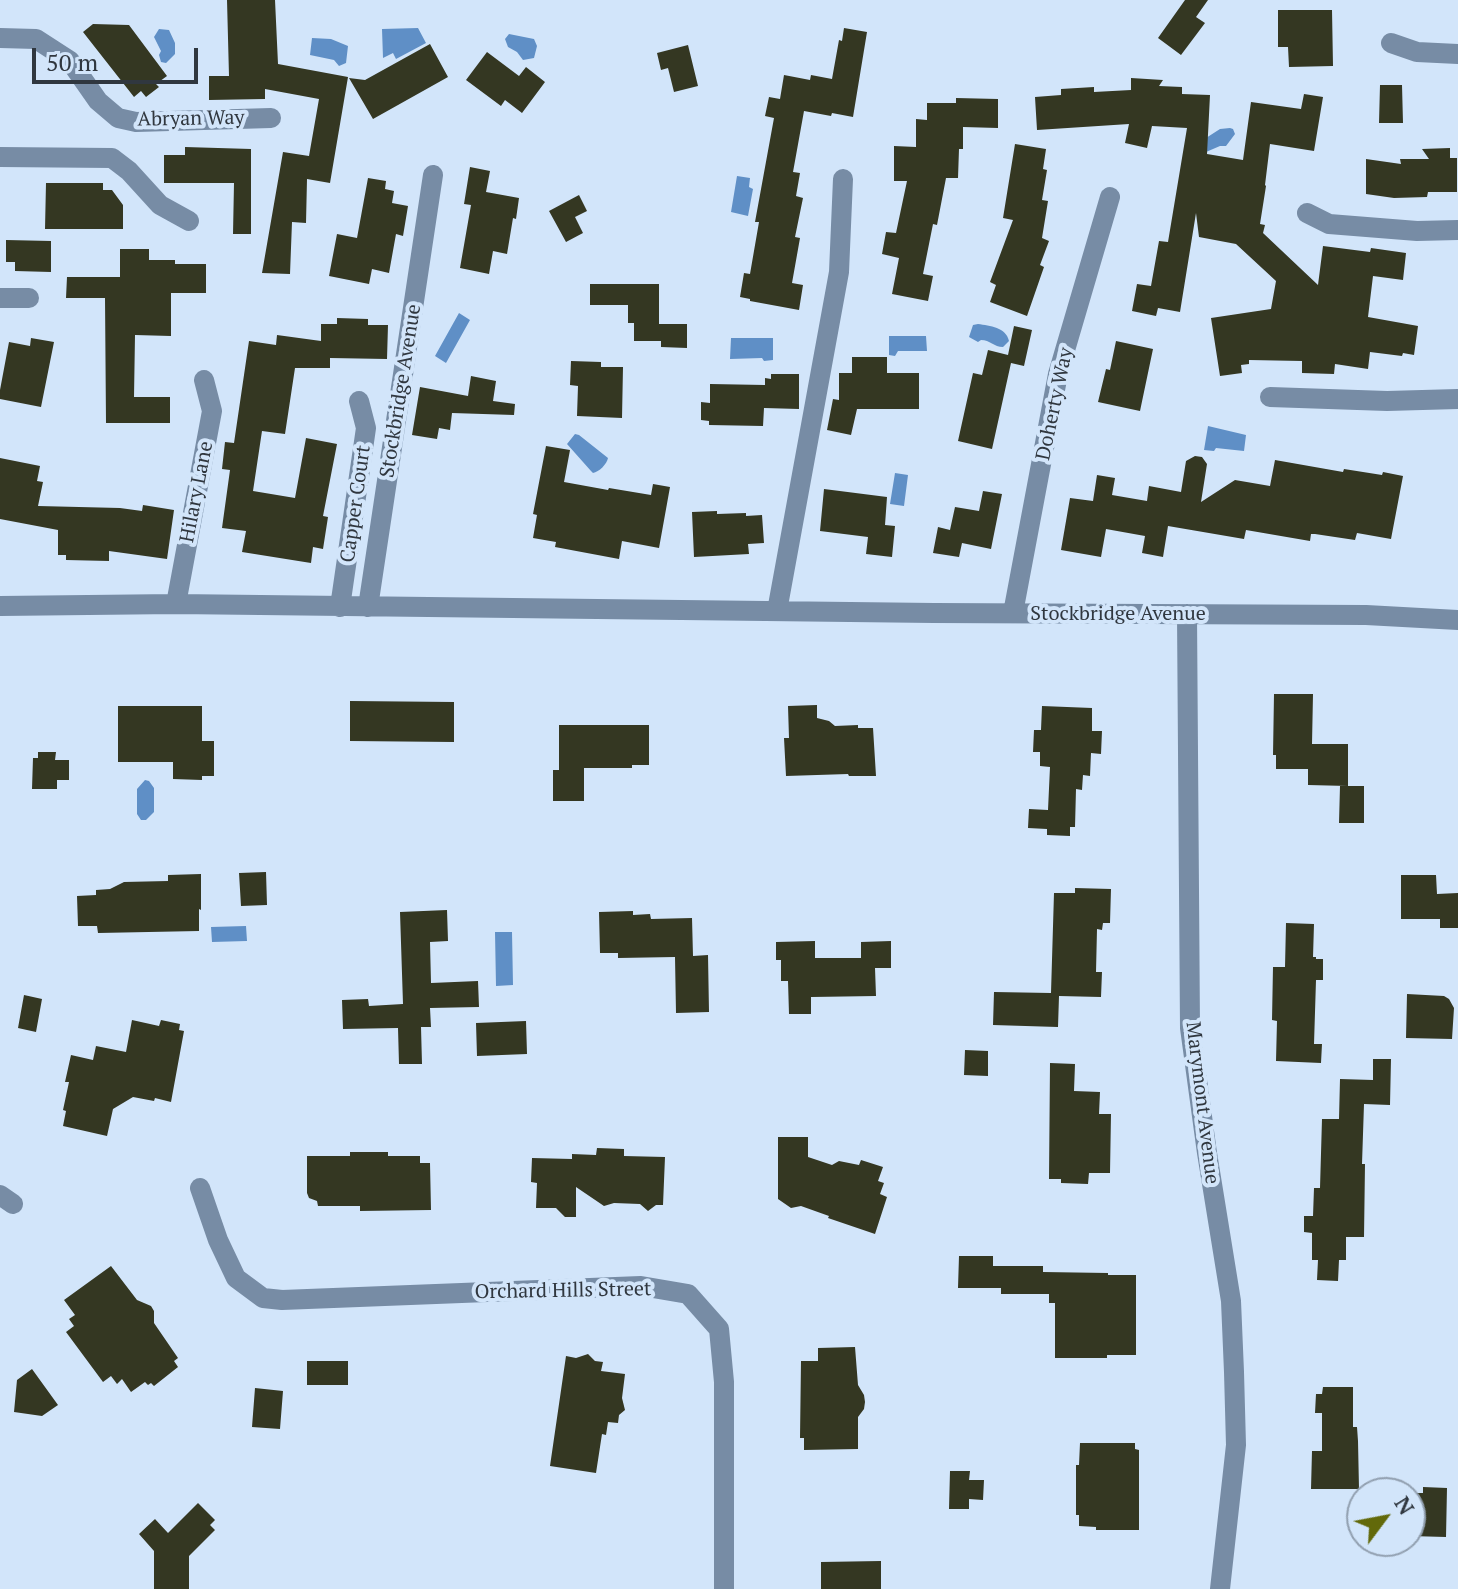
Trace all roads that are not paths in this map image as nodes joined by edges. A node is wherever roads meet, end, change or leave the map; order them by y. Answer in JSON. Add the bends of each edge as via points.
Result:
{"nodes":[{"id":1,"x":0,"y":38,"type":"edge"},
{"id":2,"x":1391,"y":43,"type":"dead end"},
{"id":3,"x":1458,"y":54,"type":"edge"},
{"id":4,"x":271,"y":118,"type":"dead end"},
{"id":5,"x":0,"y":157,"type":"edge"},
{"id":6,"x":433,"y":175,"type":"dead end"},
{"id":7,"x":843,"y":179,"type":"dead end"},
{"id":8,"x":1110,"y":197,"type":"dead end"},
{"id":9,"x":1307,"y":213,"type":"dead end"},
{"id":10,"x":189,"y":221,"type":"dead end"},
{"id":11,"x":1458,"y":230,"type":"edge"},
{"id":12,"x":0,"y":298,"type":"edge"},
{"id":13,"x":29,"y":298,"type":"dead end"},
{"id":14,"x":204,"y":380,"type":"dead end"},
{"id":15,"x":1270,"y":397,"type":"dead end"},
{"id":16,"x":1458,"y":399,"type":"edge"},
{"id":17,"x":359,"y":401,"type":"dead end"},
{"id":18,"x":176,"y":604,"type":"junction"},
{"id":19,"x":0,"y":606,"type":"edge"},
{"id":20,"x":340,"y":607,"type":"junction"},
{"id":21,"x":368,"y":607,"type":"junction"},
{"id":22,"x":777,"y":611,"type":"junction"},
{"id":23,"x":1013,"y":613,"type":"junction"},
{"id":24,"x":1187,"y":614,"type":"junction"},
{"id":25,"x":1458,"y":620,"type":"edge"},
{"id":26,"x":200,"y":1188,"type":"dead end"},
{"id":27,"x":724,"y":1589,"type":"edge"},
{"id":28,"x":1220,"y":1589,"type":"edge"}],
"edges":[{"from":1,"to":4,"type":"street","name":"Abryan Way","via":[[36,39],[70,61],[98,101],[118,118]]},
{"from":2,"to":3,"type":"street","via":[[1417,52]]},
{"from":5,"to":10,"type":"street","via":[[112,158],[160,205]]},
{"from":6,"to":21,"type":"street","name":"Stockbridge Avenue"},
{"from":7,"to":22,"type":"street","via":[[839,272]]},
{"from":8,"to":23,"type":"street","name":"Doherty Way","via":[[1058,374]]},
{"from":9,"to":11,"type":"street","via":[[1329,224]]},
{"from":12,"to":13,"type":"street"},
{"from":14,"to":18,"type":"street","name":"Hilary Lane","via":[[212,411]]},
{"from":15,"to":16,"type":"street"},
{"from":17,"to":20,"type":"street","name":"Capper Court","via":[[366,428]]},
{"from":18,"to":19,"type":"street","name":"Stockbridge Avenue"},
{"from":18,"to":20,"type":"street","name":"Stockbridge Avenue"},
{"from":20,"to":21,"type":"street","name":"Stockbridge Avenue"},
{"from":21,"to":22,"type":"street","name":"Stockbridge Avenue"},
{"from":22,"to":23,"type":"street","name":"Stockbridge Avenue"},
{"from":23,"to":24,"type":"street","name":"Stockbridge Avenue"},
{"from":24,"to":25,"type":"street","name":"Stockbridge Avenue"},
{"from":24,"to":28,"type":"street","name":"Marymont Avenue","via":[[1190,1028],[1231,1301],[1235,1387],[1236,1445]]},
{"from":26,"to":27,"type":"street","name":"Orchard Hills Street","via":[[236,1278],[263,1298],[641,1286],[688,1294],[719,1329]]}]}
